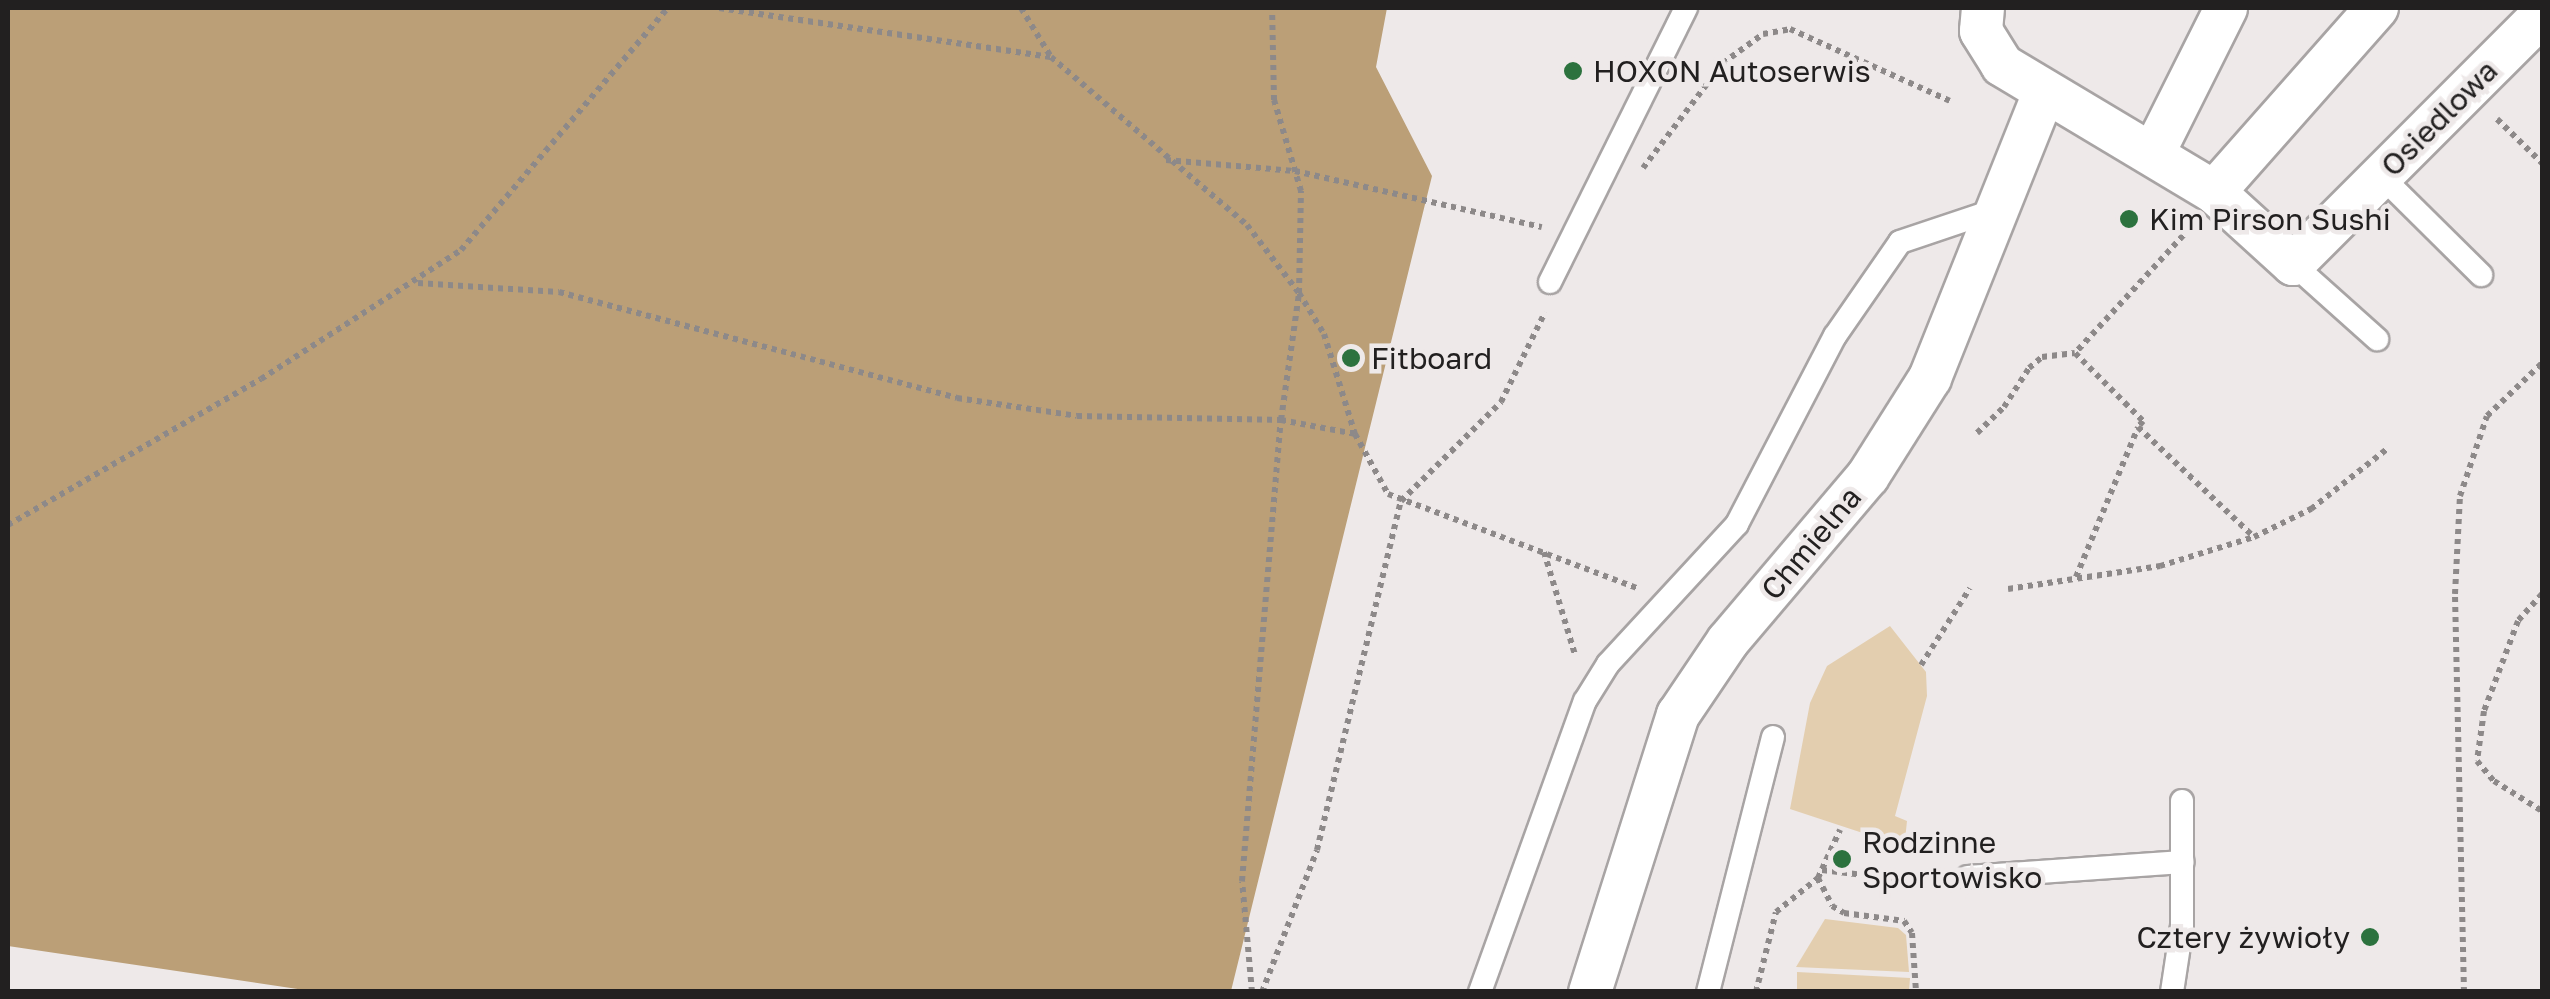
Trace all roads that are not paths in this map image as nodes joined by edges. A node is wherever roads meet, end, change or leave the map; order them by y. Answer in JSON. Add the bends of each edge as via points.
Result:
{"nodes":[{"id":1,"x":1686,"y":8,"type":"edge"},
{"id":2,"x":1983,"y":8,"type":"edge"},
{"id":3,"x":2226,"y":8,"type":"edge"},
{"id":4,"x":2377,"y":8,"type":"edge"},
{"id":5,"x":2542,"y":15,"type":"edge"},
{"id":6,"x":2042,"y":95,"type":"junction"},
{"id":7,"x":2154,"y":152,"type":"junction"},
{"id":8,"x":2382,"y":176,"type":"junction"},
{"id":9,"x":2206,"y":206,"type":"junction"},
{"id":10,"x":1992,"y":210,"type":"junction"},
{"id":11,"x":2293,"y":264,"type":"junction"},
{"id":12,"x":2481,"y":275,"type":"dead end"},
{"id":13,"x":1550,"y":282,"type":"road end"},
{"id":14,"x":2377,"y":339,"type":"dead end"},
{"id":15,"x":1773,"y":737,"type":"dead end"},
{"id":16,"x":2182,"y":801,"type":"dead end"},
{"id":17,"x":2182,"y":862,"type":"junction"},
{"id":18,"x":1968,"y":877,"type":"dead end"},
{"id":19,"x":1480,"y":992,"type":"edge"},
{"id":20,"x":1590,"y":992,"type":"edge"},
{"id":21,"x":1708,"y":992,"type":"edge"},
{"id":22,"x":2172,"y":992,"type":"edge"}],
"edges":[{"from":1,"to":13,"type":"lane"},
{"from":2,"to":6,"type":"street","via":[[1982,31],[2002,66]]},
{"from":3,"to":7,"type":"street"},
{"from":4,"to":9,"type":"street"},
{"from":5,"to":8,"type":"street","name":"Osiedlowa"},
{"from":6,"to":7,"type":"street"},
{"from":6,"to":10,"type":"street","name":"Chmielna"},
{"from":7,"to":9,"type":"street"},
{"from":8,"to":11,"type":"street","name":"Osiedlowa"},
{"from":8,"to":12,"type":"lane"},
{"from":9,"to":11,"type":"street"},
{"from":10,"to":19,"type":"lane","via":[[1900,242],[1835,336],[1737,524],[1608,664],[1585,701]]},
{"from":10,"to":20,"type":"street","name":"Chmielna","via":[[1930,378],[1868,476],[1728,640],[1678,714]]},
{"from":11,"to":14,"type":"lane"},
{"from":15,"to":21,"type":"lane"},
{"from":16,"to":17,"type":"lane"},
{"from":17,"to":18,"type":"lane"},
{"from":17,"to":22,"type":"lane"}]}
